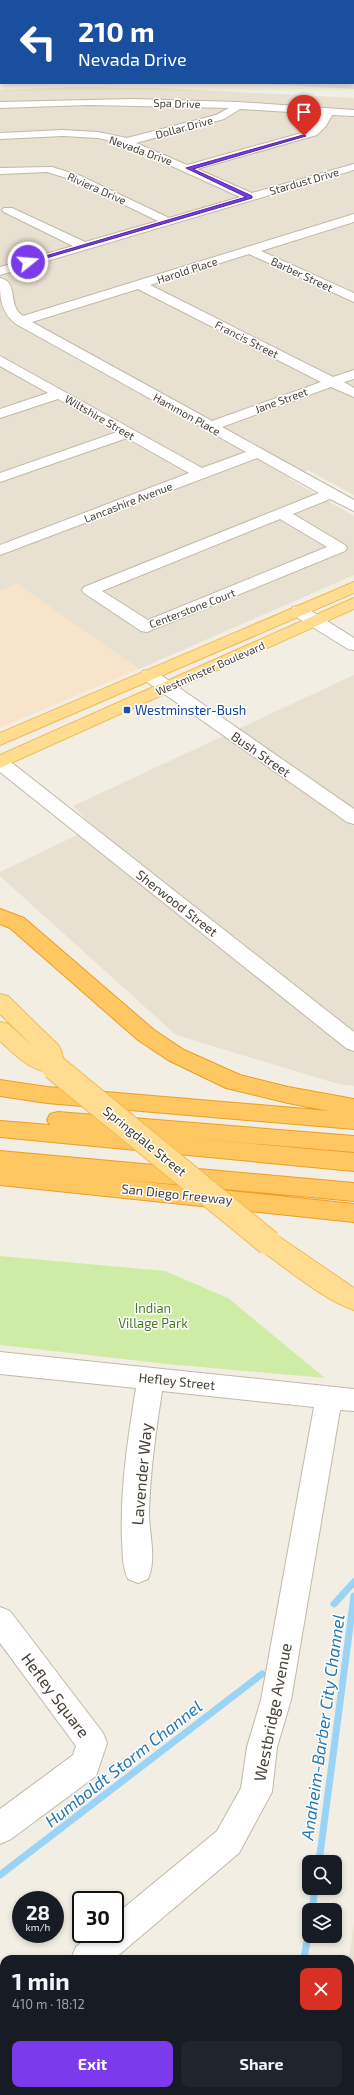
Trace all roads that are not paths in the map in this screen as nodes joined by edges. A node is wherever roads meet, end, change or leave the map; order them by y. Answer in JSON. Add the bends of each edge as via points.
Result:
{"nodes":[{"id":1,"x":0,"y":105,"type":"edge"},
{"id":2,"x":238,"y":105,"type":"junction"},
{"id":3,"x":328,"y":111,"type":"junction"},
{"id":4,"x":354,"y":113,"type":"edge"},
{"id":5,"x":0,"y":136,"type":"edge"},
{"id":6,"x":126,"y":142,"type":"junction"},
{"id":7,"x":354,"y":167,"type":"edge"},
{"id":8,"x":189,"y":168,"type":"junction"},
{"id":9,"x":0,"y":171,"type":"edge"},
{"id":10,"x":250,"y":197,"type":"junction"},
{"id":11,"x":8,"y":210,"type":"dead end"},
{"id":12,"x":354,"y":218,"type":"edge"},
{"id":13,"x":167,"y":221,"type":"junction"},
{"id":14,"x":83,"y":246,"type":"junction"},
{"id":15,"x":249,"y":250,"type":"junction"},
{"id":16,"x":0,"y":271,"type":"edge"},
{"id":17,"x":0,"y":282,"type":"edge"},
{"id":18,"x":140,"y":285,"type":"junction"},
{"id":19,"x":354,"y":298,"type":"edge"},
{"id":20,"x":21,"y":321,"type":"junction"},
{"id":21,"x":0,"y":360,"type":"edge"},
{"id":22,"x":354,"y":374,"type":"edge"},
{"id":23,"x":332,"y":382,"type":"junction"},
{"id":24,"x":354,"y":393,"type":"edge"},
{"id":25,"x":59,"y":394,"type":"junction"},
{"id":26,"x":0,"y":414,"type":"edge"},
{"id":27,"x":209,"y":427,"type":"junction"},
{"id":28,"x":128,"y":433,"type":"junction"},
{"id":29,"x":256,"y":453,"type":"junction"},
{"id":30,"x":200,"y":474,"type":"junction"},
{"id":31,"x":0,"y":478,"type":"edge"},
{"id":32,"x":330,"y":494,"type":"junction"},
{"id":33,"x":354,"y":506,"type":"edge"},
{"id":34,"x":281,"y":513,"type":"junction"},
{"id":35,"x":0,"y":550,"type":"edge"},
{"id":36,"x":354,"y":587,"type":"edge"},
{"id":37,"x":354,"y":603,"type":"edge"},
{"id":38,"x":298,"y":611,"type":"junction"},
{"id":39,"x":314,"y":621,"type":"junction"},
{"id":40,"x":354,"y":644,"type":"edge"},
{"id":41,"x":149,"y":675,"type":"junction"},
{"id":42,"x":166,"y":688,"type":"junction"},
{"id":43,"x":0,"y":740,"type":"edge"},
{"id":44,"x":0,"y":762,"type":"edge"},
{"id":45,"x":354,"y":818,"type":"edge"},
{"id":46,"x":0,"y":916,"type":"edge"},
{"id":47,"x":0,"y":1001,"type":"edge"},
{"id":48,"x":0,"y":1029,"type":"edge"},
{"id":49,"x":354,"y":1043,"type":"edge"},
{"id":50,"x":52,"y":1065,"type":"junction"},
{"id":51,"x":0,"y":1088,"type":"edge"},
{"id":52,"x":354,"y":1107,"type":"edge"},
{"id":53,"x":0,"y":1114,"type":"edge"},
{"id":54,"x":354,"y":1122,"type":"edge"},
{"id":55,"x":0,"y":1129,"type":"edge"},
{"id":56,"x":354,"y":1144,"type":"edge"},
{"id":57,"x":354,"y":1162,"type":"edge"},
{"id":58,"x":3,"y":1173,"type":"edge"},
{"id":59,"x":354,"y":1192,"type":"edge"},
{"id":60,"x":354,"y":1213,"type":"edge"},
{"id":61,"x":354,"y":1300,"type":"edge"},
{"id":62,"x":0,"y":1363,"type":"edge"},
{"id":63,"x":151,"y":1378,"type":"junction"},
{"id":64,"x":341,"y":1398,"type":"edge"},
{"id":65,"x":138,"y":1570,"type":"dead end"},
{"id":66,"x":0,"y":1620,"type":"edge"},
{"id":67,"x":0,"y":1828,"type":"edge"},
{"id":68,"x":95,"y":1955,"type":"edge"}],
"edges":[{"from":1,"to":2,"type":"street","name":"Spa Drive","via":[[110,101]]},
{"from":2,"to":3,"type":"street","name":"Spa Drive"},
{"from":2,"to":6,"type":"street","name":"Dollar Drive","via":[[220,117]]},
{"from":3,"to":4,"type":"street","name":"Spa Drive"},
{"from":3,"to":8,"type":"street","via":[[322,124],[314,132]]},
{"from":5,"to":6,"type":"street","name":"Nevada Drive","via":[[63,133],[98,135]]},
{"from":6,"to":8,"type":"street","name":"Nevada Drive"},
{"from":7,"to":10,"type":"street","name":"Stardust Drive"},
{"from":8,"to":10,"type":"street","name":"Nevada Drive"},
{"from":9,"to":13,"type":"street","name":"Riviera Drive","via":[[48,169],[77,178]]},
{"from":10,"to":13,"type":"street","name":"Stardust Drive"},
{"from":11,"to":14,"type":"street"},
{"from":12,"to":15,"type":"street","name":"Harold Place"},
{"from":13,"to":14,"type":"street","name":"Stardust Drive"},
{"from":14,"to":16,"type":"street","name":"Stardust Drive"},
{"from":15,"to":18,"type":"street","name":"Harold Place"},
{"from":15,"to":19,"type":"street","name":"Barber Street"},
{"from":17,"to":20,"type":"street","name":"Hammon Place","via":[[6,288],[6,303],[11,314]]},
{"from":18,"to":20,"type":"street","name":"Harold Place"},
{"from":18,"to":23,"type":"street","name":"Francis Street"},
{"from":20,"to":27,"type":"street","name":"Hammon Place"},
{"from":21,"to":25,"type":"street","name":"Wiltshire Street"},
{"from":22,"to":23,"type":"street","name":"Jane Street"},
{"from":23,"to":24,"type":"street","name":"Francis Street"},
{"from":23,"to":27,"type":"street","name":"Jane Street"},
{"from":25,"to":26,"type":"street"},
{"from":25,"to":28,"type":"street","name":"Wiltshire Street"},
{"from":27,"to":29,"type":"street","name":"Hammon Place"},
{"from":28,"to":30,"type":"street","name":"Wiltshire Street"},
{"from":28,"to":31,"type":"street"},
{"from":29,"to":30,"type":"street","name":"Lancashire Avenue"},
{"from":29,"to":32,"type":"street","name":"Hammon Place"},
{"from":30,"to":35,"type":"street","name":"Lancashire Avenue"},
{"from":32,"to":33,"type":"street","name":"Hammon Place"},
{"from":32,"to":34,"type":"street","name":"Centerstone Court"},
{"from":34,"to":34,"type":"street","name":"Centerstone Court","via":[[97,587],[90,590],[147,627],[339,548]]},
{"from":36,"to":38,"type":"main road","name":"Westminster Boulevard"},
{"from":37,"to":39,"type":"main road","name":"Westminster Boulevard"},
{"from":38,"to":39,"type":"street"},
{"from":38,"to":41,"type":"main road","name":"Westminster Boulevard"},
{"from":39,"to":40,"type":"street"},
{"from":39,"to":42,"type":"main road","name":"Westminster Boulevard"},
{"from":41,"to":42,"type":"street","name":"Bush Street"},
{"from":41,"to":43,"type":"main road","name":"Westminster Boulevard"},
{"from":42,"to":44,"type":"main road","name":"Westminster Boulevard"},
{"from":42,"to":45,"type":"street","name":"Bush Street"},
{"from":44,"to":49,"type":"street","name":"Sherwood Street"},
{"from":46,"to":52,"type":"highway","via":[[17,923],[146,1035],[176,1055],[234,1082]]},
{"from":47,"to":50,"type":"main road","via":[[51,1051]]},
{"from":48,"to":50,"type":"main road","name":"Springdale Street","via":[[32,1058]]},
{"from":50,"to":61,"type":"main road","name":"Springdale Street","bridge":true,"via":[[269,1243]]},
{"from":51,"to":54,"type":"highway","via":[[47,1095]]},
{"from":53,"to":56,"type":"highway"},
{"from":55,"to":57,"type":"highway"},
{"from":58,"to":59,"type":"highway"},
{"from":58,"to":60,"type":"highway","name":"San Diego Freeway"},
{"from":62,"to":63,"type":"street","name":"Hefley Street"},
{"from":63,"to":64,"type":"street","name":"Hefley Street"},
{"from":63,"to":65,"type":"street","name":"Lavender Way","via":[[141,1442],[135,1513]]},
{"from":64,"to":68,"type":"street","name":"Westbridge Avenue","via":[[276,1700],[262,1747],[256,1792],[228,1842]]},
{"from":66,"to":67,"type":"street","name":"Hefley Square","via":[[92,1743],[85,1765]]}]}
